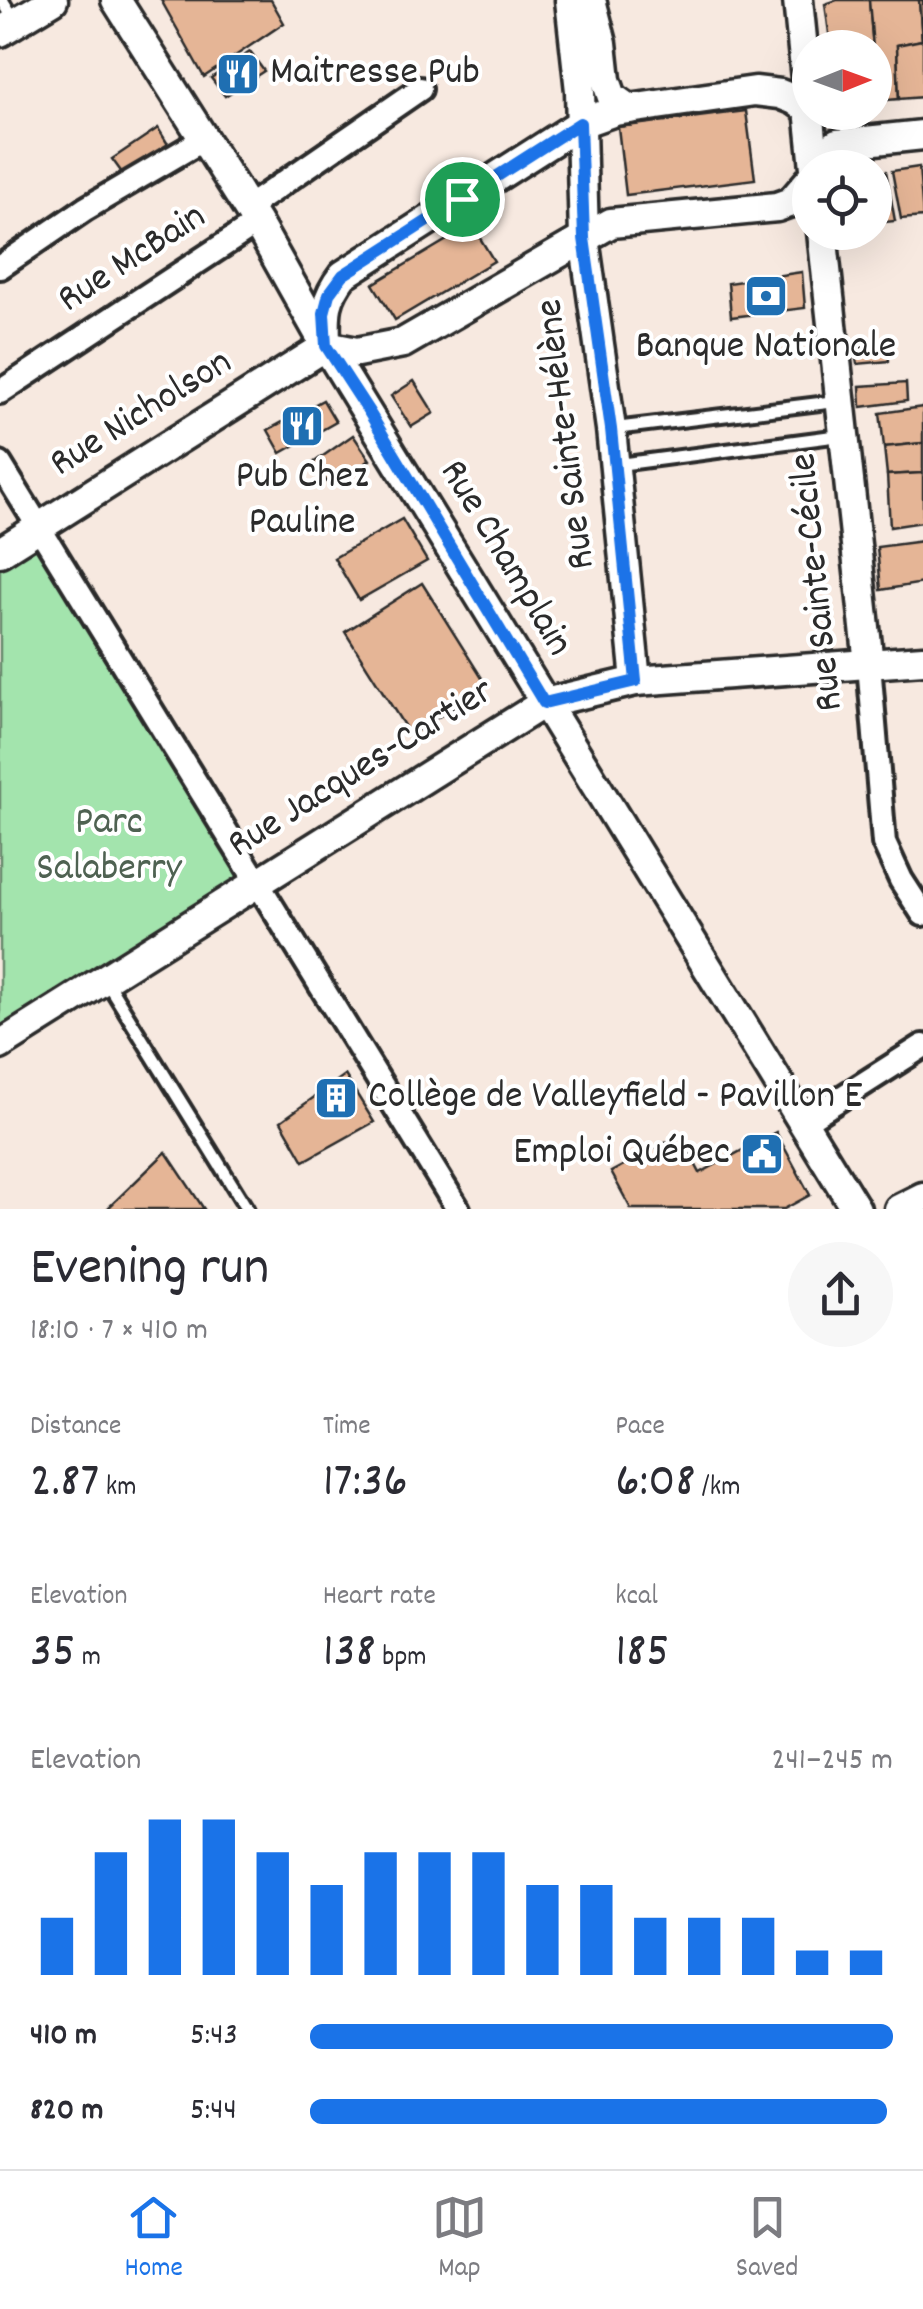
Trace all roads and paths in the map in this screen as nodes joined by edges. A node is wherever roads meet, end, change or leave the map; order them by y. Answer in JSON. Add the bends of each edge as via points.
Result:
{"nodes":[{"id":1,"x":53,"y":0,"type":"edge"},
{"id":2,"x":116,"y":0,"type":"edge"},
{"id":3,"x":570,"y":0,"type":"edge"},
{"id":4,"x":592,"y":0,"type":"edge"},
{"id":5,"x":798,"y":0,"type":"edge"},
{"id":6,"x":6,"y":18,"type":"edge"},
{"id":7,"x":801,"y":30,"type":"edge"},
{"id":8,"x":420,"y":89,"type":"dead end"},
{"id":9,"x":792,"y":99,"type":"edge"},
{"id":10,"x":629,"y":109,"type":"junction"},
{"id":11,"x":580,"y":123,"type":"junction"},
{"id":12,"x":822,"y":130,"type":"edge"},
{"id":13,"x":923,"y":135,"type":"edge"},
{"id":14,"x":204,"y":139,"type":"junction"},
{"id":15,"x":836,"y":144,"type":"junction"},
{"id":16,"x":829,"y":150,"type":"edge"},
{"id":17,"x":792,"y":201,"type":"edge"},
{"id":18,"x":252,"y":215,"type":"junction"},
{"id":19,"x":584,"y":238,"type":"junction"},
{"id":20,"x":824,"y":250,"type":"edge"},
{"id":21,"x":0,"y":267,"type":"edge"},
{"id":22,"x":326,"y":346,"type":"junction"},
{"id":23,"x":0,"y":392,"type":"edge"},
{"id":24,"x":840,"y":401,"type":"junction"},
{"id":25,"x":611,"y":429,"type":"junction"},
{"id":26,"x":844,"y":436,"type":"junction"},
{"id":27,"x":0,"y":464,"type":"edge"},
{"id":28,"x":615,"y":465,"type":"junction"},
{"id":29,"x":39,"y":527,"type":"junction"},
{"id":30,"x":0,"y":552,"type":"edge"},
{"id":31,"x":923,"y":660,"type":"edge"},
{"id":32,"x":870,"y":664,"type":"junction"},
{"id":33,"x":636,"y":681,"type":"junction"},
{"id":34,"x":544,"y":703,"type":"junction"},
{"id":35,"x":258,"y":883,"type":"junction"},
{"id":36,"x":923,"y":914,"type":"edge"},
{"id":37,"x":105,"y":979,"type":"junction"},
{"id":38,"x":0,"y":1045,"type":"edge"},
{"id":39,"x":923,"y":1046,"type":"edge"},
{"id":40,"x":802,"y":1123,"type":"junction"},
{"id":41,"x":923,"y":1197,"type":"edge"},
{"id":42,"x":247,"y":1209,"type":"edge"},
{"id":43,"x":458,"y":1209,"type":"edge"},
{"id":44,"x":856,"y":1209,"type":"edge"},
{"id":45,"x":899,"y":1209,"type":"edge"}],
"edges":[{"from":1,"to":6,"type":"street"},
{"from":2,"to":14,"type":"street","name":"Rue Champlain"},
{"from":3,"to":11,"type":"street","name":"Rue Sainte-Hélène"},
{"from":4,"to":10,"type":"street","via":[[606,80],[612,97]]},
{"from":5,"to":7,"type":"street"},
{"from":8,"to":18,"type":"street","name":"Rue McBain"},
{"from":9,"to":10,"type":"street","via":[[755,91]]},
{"from":10,"to":11,"type":"street"},
{"from":11,"to":19,"type":"street","name":"Rue Sainte-Hélène"},
{"from":11,"to":22,"type":"street","via":[[343,275],[324,313]]},
{"from":12,"to":15,"type":"street"},
{"from":13,"to":15,"type":"street"},
{"from":14,"to":18,"type":"street","name":"Rue Champlain"},
{"from":14,"to":21,"type":"street"},
{"from":15,"to":16,"type":"street"},
{"from":17,"to":19,"type":"street","via":[[777,208],[611,223]]},
{"from":18,"to":22,"type":"street","name":"Rue Champlain"},
{"from":18,"to":23,"type":"street","name":"Rue McBain"},
{"from":19,"to":22,"type":"street","via":[[403,343],[357,352]]},
{"from":19,"to":25,"type":"street","name":"Rue Sainte-Hélène"},
{"from":20,"to":24,"type":"street","name":"Rue Sainte-Cécile"},
{"from":22,"to":29,"type":"street","name":"Rue Nicholson"},
{"from":22,"to":34,"type":"street","name":"Rue Champlain"},
{"from":24,"to":25,"type":"lane"},
{"from":24,"to":26,"type":"street","name":"Rue Sainte-Cécile"},
{"from":25,"to":28,"type":"street","name":"Rue Sainte-Hélène"},
{"from":26,"to":28,"type":"lane"},
{"from":26,"to":32,"type":"street","name":"Rue Sainte-Cécile"},
{"from":27,"to":29,"type":"street"},
{"from":28,"to":33,"type":"street","name":"Rue Sainte-Hélène"},
{"from":29,"to":30,"type":"street","name":"Rue Nicholson"},
{"from":29,"to":35,"type":"street"},
{"from":31,"to":32,"type":"street","name":"Rue Jacques-Cartier"},
{"from":32,"to":33,"type":"street","name":"Rue Jacques-Cartier"},
{"from":32,"to":36,"type":"street","name":"Rue Sainte-Cécile","via":[[884,843]]},
{"from":33,"to":34,"type":"street","name":"Rue Jacques-Cartier"},
{"from":34,"to":35,"type":"street","name":"Rue Jacques-Cartier"},
{"from":34,"to":40,"type":"street","name":"Rue Champlain"},
{"from":35,"to":37,"type":"street","name":"Rue Jacques-Cartier"},
{"from":35,"to":43,"type":"street"},
{"from":37,"to":38,"type":"street","name":"Rue Jacques-Cartier"},
{"from":37,"to":42,"type":"lane"},
{"from":39,"to":40,"type":"street"},
{"from":40,"to":44,"type":"street","name":"Rue Champlain"},
{"from":41,"to":45,"type":"street"}]}
